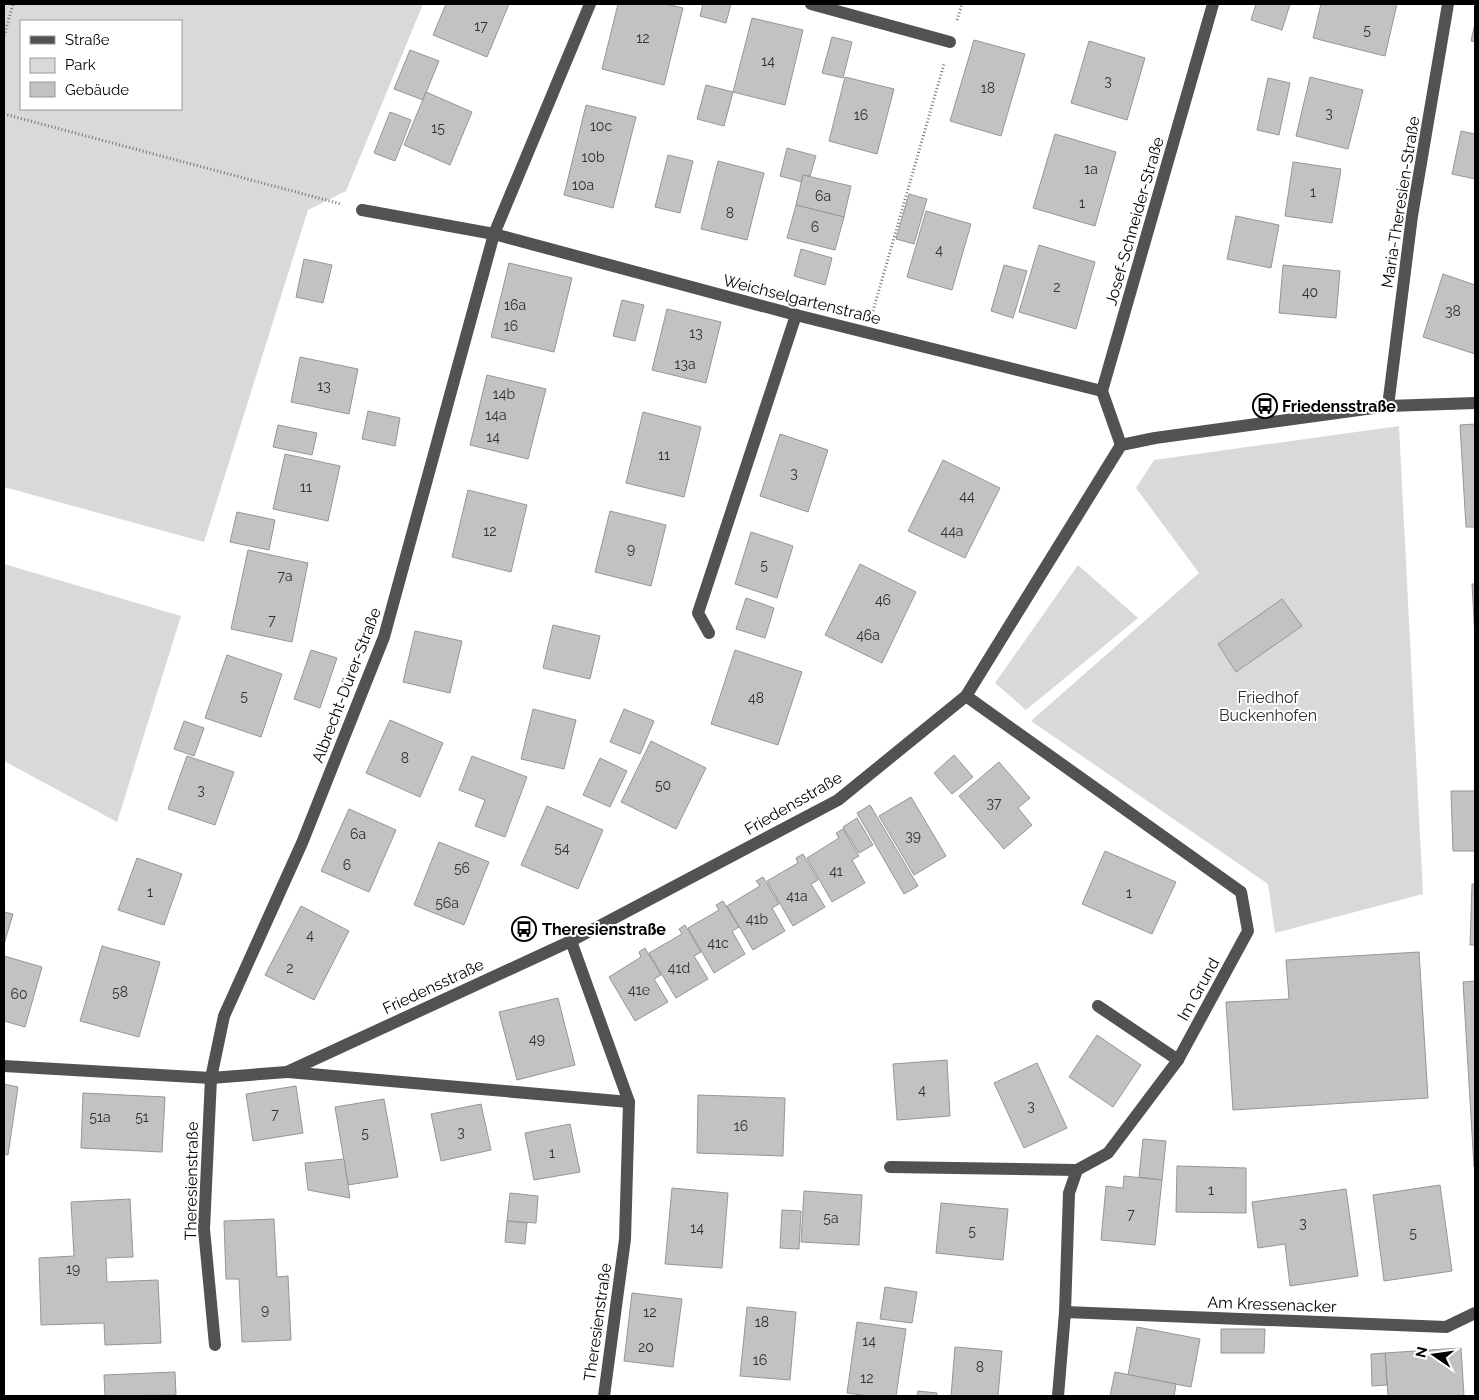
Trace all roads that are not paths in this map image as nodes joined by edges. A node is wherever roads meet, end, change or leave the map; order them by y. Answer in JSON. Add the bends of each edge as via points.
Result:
{"nodes":[{"id":1,"x":590,"y":4,"type":"edge"},
{"id":2,"x":811,"y":4,"type":"edge"},
{"id":3,"x":1213,"y":4,"type":"edge"},
{"id":4,"x":1448,"y":4,"type":"edge"},
{"id":5,"x":950,"y":42,"type":"road end"},
{"id":6,"x":362,"y":210,"type":"road end"},
{"id":7,"x":494,"y":234,"type":"junction"},
{"id":8,"x":796,"y":315,"type":"junction"},
{"id":9,"x":1102,"y":390,"type":"junction"},
{"id":10,"x":1475,"y":403,"type":"edge"},
{"id":11,"x":1388,"y":406,"type":"junction"},
{"id":12,"x":1121,"y":446,"type":"junction"},
{"id":13,"x":709,"y":633,"type":"dead end"},
{"id":14,"x":966,"y":696,"type":"junction"},
{"id":15,"x":571,"y":941,"type":"junction"},
{"id":16,"x":1098,"y":1006,"type":"dead end"},
{"id":17,"x":1178,"y":1060,"type":"junction"},
{"id":18,"x":4,"y":1066,"type":"edge"},
{"id":19,"x":287,"y":1072,"type":"junction"},
{"id":20,"x":211,"y":1078,"type":"junction"},
{"id":21,"x":629,"y":1102,"type":"junction"},
{"id":22,"x":890,"y":1167,"type":"dead end"},
{"id":23,"x":1077,"y":1170,"type":"junction"},
{"id":24,"x":1064,"y":1312,"type":"junction"},
{"id":25,"x":1475,"y":1313,"type":"edge"},
{"id":26,"x":215,"y":1345,"type":"dead end"},
{"id":27,"x":604,"y":1396,"type":"edge"},
{"id":28,"x":1058,"y":1396,"type":"edge"}],
"edges":[{"from":1,"to":7,"type":"street"},
{"from":2,"to":5,"type":"street"},
{"from":3,"to":9,"type":"street","name":"Josef-Schneider-Straße"},
{"from":4,"to":11,"type":"street","name":"Maria-Theresien-Straße","via":[[1412,216]]},
{"from":6,"to":7,"type":"street","name":"Weichselgartenstraße"},
{"from":7,"to":8,"type":"street","name":"Weichselgartenstraße"},
{"from":7,"to":20,"type":"street","name":"Albrecht-Dürer-Straße","via":[[384,637],[302,843],[224,1016]]},
{"from":8,"to":9,"type":"street","name":"Weichselgartenstraße"},
{"from":8,"to":13,"type":"street","via":[[698,613]]},
{"from":9,"to":12,"type":"street"},
{"from":10,"to":11,"type":"street"},
{"from":11,"to":12,"type":"street","via":[[1155,438]]},
{"from":12,"to":14,"type":"street","name":"Friedensstraße"},
{"from":14,"to":15,"type":"street","name":"Friedensstraße","via":[[838,800]]},
{"from":14,"to":17,"type":"street","name":"Im Grund","via":[[1241,892],[1248,931]]},
{"from":15,"to":19,"type":"street","name":"Friedensstraße"},
{"from":15,"to":21,"type":"street","name":"Theresienstraße"},
{"from":16,"to":17,"type":"street"},
{"from":17,"to":23,"type":"street","name":"Im Grund","via":[[1108,1153]]},
{"from":18,"to":20,"type":"street","name":"Friedensstraße"},
{"from":19,"to":20,"type":"street","name":"Friedensstraße"},
{"from":19,"to":21,"type":"street"},
{"from":20,"to":26,"type":"street","name":"Theresienstraße","via":[[204,1229]]},
{"from":21,"to":27,"type":"street","name":"Theresienstraße","via":[[625,1239]]},
{"from":22,"to":23,"type":"street"},
{"from":23,"to":24,"type":"street","via":[[1069,1193]]},
{"from":24,"to":25,"type":"street","name":"Am Kressenacker","via":[[1446,1327]]},
{"from":24,"to":28,"type":"street"}]}
